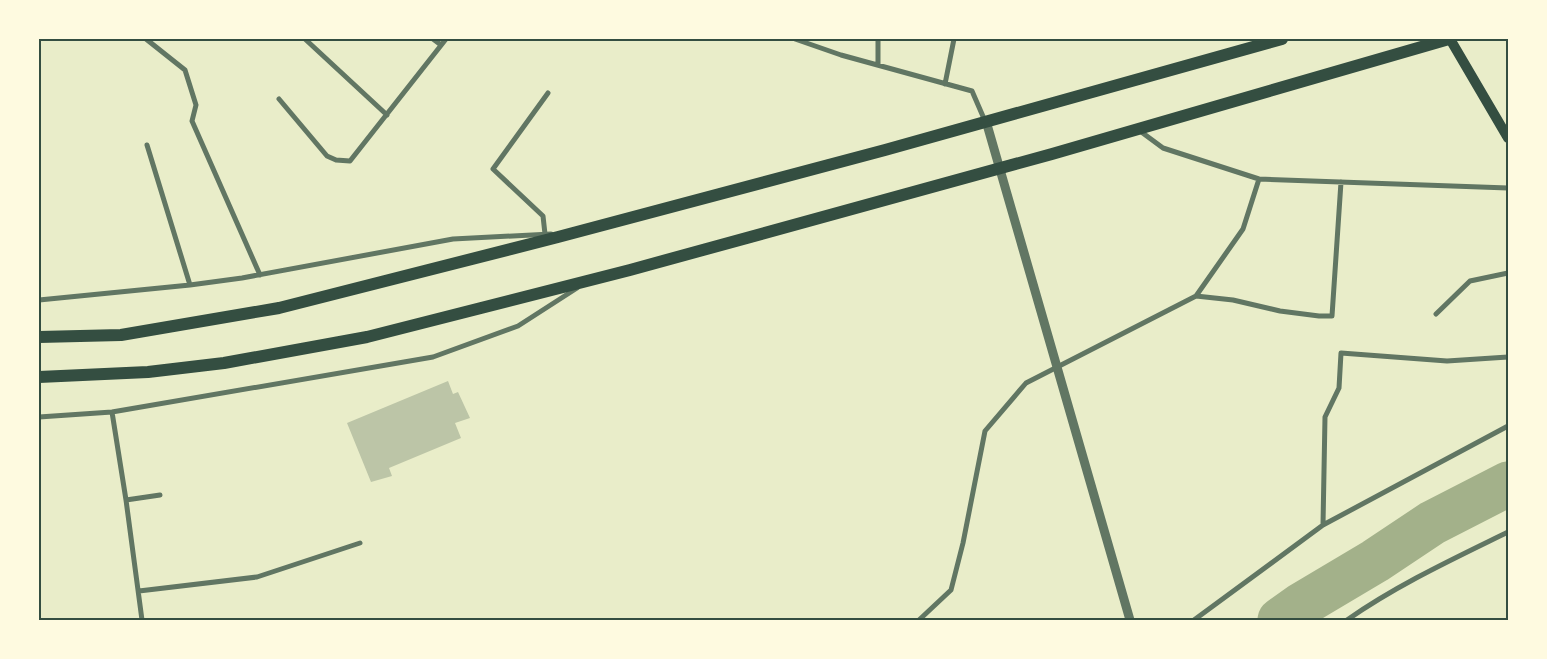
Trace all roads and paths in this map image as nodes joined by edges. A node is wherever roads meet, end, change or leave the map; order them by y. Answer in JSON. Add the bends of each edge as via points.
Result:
{"nodes":[{"id":1,"x":146,"y":39,"type":"edge"},
{"id":2,"x":305,"y":39,"type":"edge"},
{"id":3,"x":433,"y":39,"type":"edge"},
{"id":4,"x":446,"y":39,"type":"edge"},
{"id":5,"x":795,"y":39,"type":"edge"},
{"id":6,"x":878,"y":39,"type":"edge"},
{"id":7,"x":954,"y":39,"type":"edge"},
{"id":8,"x":1282,"y":39,"type":"edge"},
{"id":9,"x":1450,"y":39,"type":"edge"},
{"id":10,"x":441,"y":45,"type":"junction"},
{"id":11,"x":878,"y":65,"type":"junction"},
{"id":12,"x":946,"y":84,"type":"junction"},
{"id":13,"x":548,"y":93,"type":"dead end"},
{"id":14,"x":279,"y":99,"type":"dead end"},
{"id":15,"x":387,"y":115,"type":"junction"},
{"id":16,"x":986,"y":121,"type":"junction"},
{"id":17,"x":1138,"y":129,"type":"junction"},
{"id":18,"x":1508,"y":138,"type":"edge"},
{"id":19,"x":147,"y":145,"type":"dead end"},
{"id":20,"x":999,"y":168,"type":"junction"},
{"id":21,"x":1259,"y":179,"type":"junction"},
{"id":22,"x":1341,"y":182,"type":"junction"},
{"id":23,"x":1508,"y":188,"type":"edge"},
{"id":24,"x":575,"y":232,"type":"junction"},
{"id":25,"x":545,"y":234,"type":"junction"},
{"id":26,"x":1508,"y":273,"type":"edge"},
{"id":27,"x":260,"y":275,"type":"junction"},
{"id":28,"x":590,"y":280,"type":"junction"},
{"id":29,"x":190,"y":285,"type":"junction"},
{"id":30,"x":1196,"y":296,"type":"junction"},
{"id":31,"x":39,"y":300,"type":"edge"},
{"id":32,"x":1436,"y":314,"type":"dead end"},
{"id":33,"x":39,"y":337,"type":"edge"},
{"id":34,"x":1508,"y":357,"type":"edge"},
{"id":35,"x":1056,"y":366,"type":"junction"},
{"id":36,"x":39,"y":377,"type":"edge"},
{"id":37,"x":112,"y":412,"type":"junction"},
{"id":38,"x":39,"y":417,"type":"edge"},
{"id":39,"x":1508,"y":426,"type":"edge"},
{"id":40,"x":160,"y":495,"type":"dead end"},
{"id":41,"x":126,"y":500,"type":"junction"},
{"id":42,"x":1323,"y":525,"type":"junction"},
{"id":43,"x":1508,"y":532,"type":"edge"},
{"id":44,"x":360,"y":543,"type":"dead end"},
{"id":45,"x":139,"y":591,"type":"junction"},
{"id":46,"x":142,"y":620,"type":"edge"},
{"id":47,"x":920,"y":620,"type":"edge"},
{"id":48,"x":1130,"y":620,"type":"edge"},
{"id":49,"x":1194,"y":620,"type":"edge"},
{"id":50,"x":1347,"y":620,"type":"edge"}],
"edges":[{"from":1,"to":27,"type":"street","via":[[185,70],[196,105],[192,121]]},
{"from":2,"to":15,"type":"street"},
{"from":3,"to":10,"type":"street"},
{"from":4,"to":10,"type":"street"},
{"from":5,"to":11,"type":"street"},
{"from":6,"to":11,"type":"street"},
{"from":7,"to":12,"type":"street"},
{"from":8,"to":16,"type":"main road"},
{"from":9,"to":17,"type":"main road"},
{"from":9,"to":18,"type":"main road"},
{"from":10,"to":15,"type":"street"},
{"from":11,"to":12,"type":"street"},
{"from":12,"to":16,"type":"street","via":[[972,91]]},
{"from":13,"to":25,"type":"street","via":[[493,169],[543,216]]},
{"from":14,"to":15,"type":"street","via":[[326,156],[336,160],[350,161]]},
{"from":16,"to":20,"type":"street"},
{"from":16,"to":24,"type":"main road"},
{"from":17,"to":20,"type":"main road"},
{"from":17,"to":21,"type":"street","via":[[1164,148]]},
{"from":19,"to":29,"type":"street"},
{"from":20,"to":28,"type":"main road"},
{"from":20,"to":35,"type":"street"},
{"from":21,"to":22,"type":"street"},
{"from":21,"to":30,"type":"street","via":[[1244,229]]},
{"from":22,"to":23,"type":"street"},
{"from":22,"to":30,"type":"street","via":[[1332,316],[1280,311],[1233,300]]},
{"from":24,"to":25,"type":"street"},
{"from":24,"to":33,"type":"main road","via":[[279,308],[121,334]]},
{"from":25,"to":27,"type":"street","via":[[453,239]]},
{"from":26,"to":32,"type":"street","via":[[1470,281]]},
{"from":27,"to":29,"type":"street"},
{"from":28,"to":36,"type":"main road","via":[[367,337],[224,363],[148,372]]},
{"from":28,"to":37,"type":"street","via":[[518,326],[433,357]]},
{"from":29,"to":31,"type":"street"},
{"from":30,"to":35,"type":"street"},
{"from":34,"to":42,"type":"street","via":[[1447,361],[1341,353],[1339,388],[1325,417]]},
{"from":35,"to":47,"type":"street","via":[[1026,383],[985,431],[951,590]]},
{"from":35,"to":48,"type":"street"},
{"from":37,"to":38,"type":"street"},
{"from":37,"to":41,"type":"street"},
{"from":39,"to":42,"type":"street"},
{"from":40,"to":41,"type":"street"},
{"from":41,"to":45,"type":"street"},
{"from":42,"to":49,"type":"street"},
{"from":43,"to":50,"type":"street","via":[[1420,576]]},
{"from":44,"to":45,"type":"street","via":[[256,577]]},
{"from":45,"to":46,"type":"street"}]}
